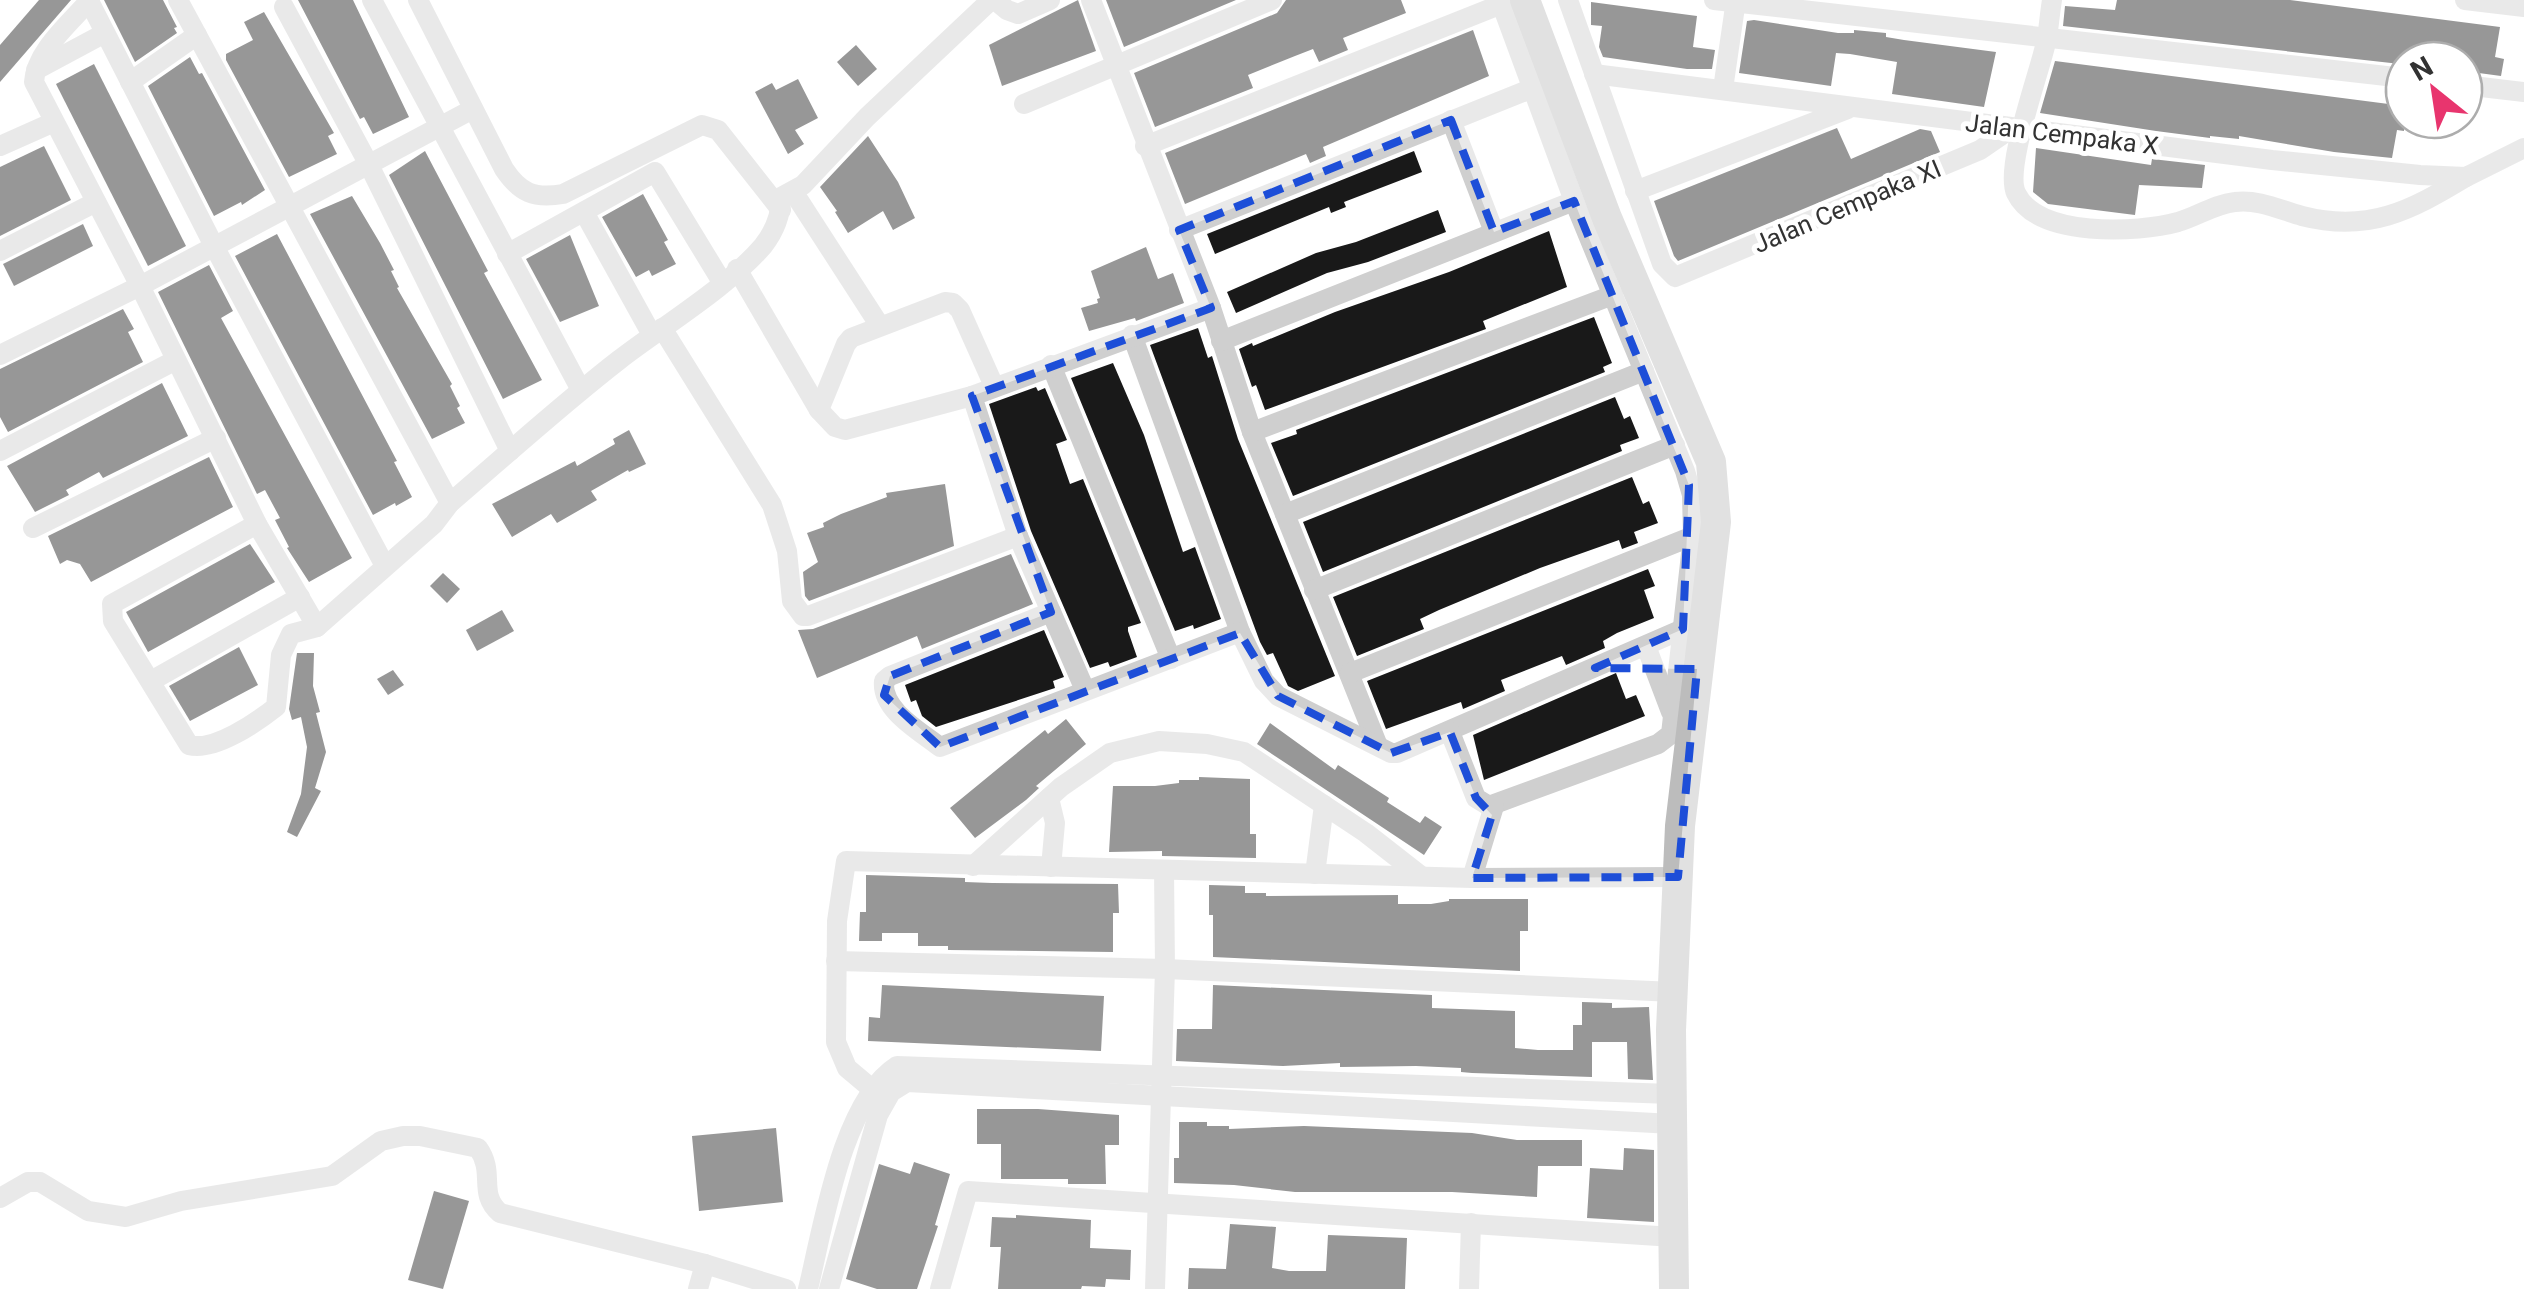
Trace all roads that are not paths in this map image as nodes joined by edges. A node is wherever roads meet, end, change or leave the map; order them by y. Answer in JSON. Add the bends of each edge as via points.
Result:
{"nodes":[{"id":1,"x":90,"y":0,"type":"edge"},
{"id":2,"x":178,"y":0,"type":"edge"},
{"id":3,"x":372,"y":0,"type":"edge"},
{"id":4,"x":418,"y":0,"type":"edge"},
{"id":5,"x":993,"y":0,"type":"edge"},
{"id":6,"x":1050,"y":0,"type":"edge"},
{"id":7,"x":1091,"y":0,"type":"edge"},
{"id":8,"x":1272,"y":0,"type":"edge"},
{"id":9,"x":1568,"y":0,"type":"edge"},
{"id":10,"x":2052,"y":0,"type":"edge"},
{"id":11,"x":2465,"y":0,"type":"edge"},
{"id":12,"x":1509,"y":1,"type":"edge"},
{"id":13,"x":1728,"y":1,"type":"edge"},
{"id":14,"x":284,"y":7,"type":"dead end"},
{"id":15,"x":2524,"y":7,"type":"edge"},
{"id":16,"x":106,"y":33,"type":"junction"},
{"id":17,"x":197,"y":35,"type":"junction"},
{"id":18,"x":2047,"y":38,"type":"junction"},
{"id":19,"x":1116,"y":64,"type":"junction"},
{"id":20,"x":34,"y":71,"type":"junction"},
{"id":21,"x":1594,"y":74,"type":"junction"},
{"id":22,"x":2384,"y":76,"type":"edge"},
{"id":23,"x":130,"y":82,"type":"junction"},
{"id":24,"x":2484,"y":87,"type":"edge"},
{"id":25,"x":1534,"y":88,"type":"junction"},
{"id":26,"x":1723,"y":90,"type":"junction"},
{"id":27,"x":2524,"y":92,"type":"edge"},
{"id":28,"x":1024,"y":104,"type":"dead end"},
{"id":29,"x":1850,"y":108,"type":"junction"},
{"id":30,"x":473,"y":110,"type":"junction"},
{"id":31,"x":1451,"y":120,"type":"junction"},
{"id":32,"x":54,"y":122,"type":"junction"},
{"id":33,"x":440,"y":125,"type":"junction"},
{"id":34,"x":2017,"y":129,"type":"junction"},
{"id":35,"x":1565,"y":142,"type":"junction"},
{"id":36,"x":0,"y":146,"type":"edge"},
{"id":37,"x":1145,"y":146,"type":"junction"},
{"id":38,"x":2524,"y":148,"type":"edge"},
{"id":39,"x":628,"y":160,"type":"junction"},
{"id":40,"x":368,"y":163,"type":"junction"},
{"id":41,"x":656,"y":172,"type":"junction"},
{"id":42,"x":2466,"y":178,"type":"junction"},
{"id":43,"x":1635,"y":192,"type":"junction"},
{"id":44,"x":788,"y":201,"type":"junction"},
{"id":45,"x":1574,"y":201,"type":"junction"},
{"id":46,"x":96,"y":202,"type":"junction"},
{"id":47,"x":289,"y":206,"type":"junction"},
{"id":48,"x":584,"y":212,"type":"junction"},
{"id":49,"x":1179,"y":230,"type":"junction"},
{"id":50,"x":1494,"y":232,"type":"junction"},
{"id":51,"x":214,"y":246,"type":"junction"},
{"id":52,"x":0,"y":251,"type":"edge"},
{"id":53,"x":507,"y":254,"type":"junction"},
{"id":54,"x":730,"y":276,"type":"junction"},
{"id":55,"x":140,"y":286,"type":"junction"},
{"id":56,"x":1614,"y":295,"type":"junction"},
{"id":57,"x":1211,"y":308,"type":"junction"},
{"id":58,"x":880,"y":326,"type":"junction"},
{"id":59,"x":657,"y":331,"type":"junction"},
{"id":60,"x":1132,"y":335,"type":"junction"},
{"id":61,"x":1222,"y":342,"type":"junction"},
{"id":62,"x":0,"y":355,"type":"edge"},
{"id":63,"x":176,"y":360,"type":"junction"},
{"id":64,"x":1051,"y":364,"type":"junction"},
{"id":65,"x":1644,"y":371,"type":"junction"},
{"id":66,"x":994,"y":386,"type":"junction"},
{"id":67,"x":581,"y":390,"type":"junction"},
{"id":68,"x":972,"y":396,"type":"junction"},
{"id":69,"x":819,"y":410,"type":"junction"},
{"id":70,"x":1252,"y":432,"type":"junction"},
{"id":71,"x":216,"y":438,"type":"junction"},
{"id":72,"x":1674,"y":445,"type":"junction"},
{"id":73,"x":0,"y":451,"type":"edge"},
{"id":74,"x":510,"y":451,"type":"junction"},
{"id":75,"x":1702,"y":480,"type":"junction"},
{"id":76,"x":450,"y":503,"type":"junction"},
{"id":77,"x":1284,"y":514,"type":"junction"},
{"id":78,"x":258,"y":524,"type":"junction"},
{"id":79,"x":33,"y":528,"type":"dead end"},
{"id":80,"x":1018,"y":536,"type":"junction"},
{"id":81,"x":1692,"y":536,"type":"junction"},
{"id":82,"x":385,"y":566,"type":"junction"},
{"id":83,"x":1314,"y":590,"type":"junction"},
{"id":84,"x":300,"y":598,"type":"junction"},
{"id":85,"x":1051,"y":612,"type":"junction"},
{"id":86,"x":317,"y":627,"type":"junction"},
{"id":87,"x":1683,"y":629,"type":"junction"},
{"id":88,"x":1240,"y":632,"type":"junction"},
{"id":89,"x":1646,"y":646,"type":"junction"},
{"id":90,"x":1171,"y":659,"type":"junction"},
{"id":91,"x":1688,"y":668,"type":"junction"},
{"id":92,"x":1350,"y":673,"type":"junction"},
{"id":93,"x":151,"y":681,"type":"junction"},
{"id":94,"x":1085,"y":690,"type":"junction"},
{"id":95,"x":1674,"y":719,"type":"junction"},
{"id":96,"x":1450,"y":732,"type":"junction"},
{"id":97,"x":1378,"y":746,"type":"junction"},
{"id":98,"x":1049,"y":798,"type":"junction"},
{"id":99,"x":1324,"y":805,"type":"junction"},
{"id":100,"x":1494,"y":806,"type":"junction"},
{"id":101,"x":973,"y":866,"type":"junction"},
{"id":102,"x":1051,"y":867,"type":"junction"},
{"id":103,"x":1164,"y":870,"type":"junction"},
{"id":104,"x":1315,"y":874,"type":"junction"},
{"id":105,"x":1422,"y":876,"type":"junction"},
{"id":106,"x":1678,"y":877,"type":"junction"},
{"id":107,"x":1472,"y":878,"type":"junction"},
{"id":108,"x":836,"y":961,"type":"junction"},
{"id":109,"x":1165,"y":969,"type":"junction"},
{"id":110,"x":1674,"y":992,"type":"junction"},
{"id":111,"x":1161,"y":1084,"type":"junction"},
{"id":112,"x":872,"y":1089,"type":"junction"},
{"id":113,"x":1672,"y":1109,"type":"junction"},
{"id":114,"x":0,"y":1198,"type":"edge"},
{"id":115,"x":1158,"y":1202,"type":"junction"},
{"id":116,"x":1470,"y":1223,"type":"junction"},
{"id":117,"x":1673,"y":1237,"type":"junction"},
{"id":118,"x":706,"y":1264,"type":"junction"},
{"id":119,"x":698,"y":1289,"type":"edge"},
{"id":120,"x":786,"y":1289,"type":"edge"},
{"id":121,"x":808,"y":1289,"type":"edge"},
{"id":122,"x":829,"y":1289,"type":"edge"},
{"id":123,"x":940,"y":1289,"type":"edge"},
{"id":124,"x":1156,"y":1289,"type":"edge"},
{"id":125,"x":1469,"y":1289,"type":"edge"},
{"id":126,"x":1674,"y":1289,"type":"edge"}],
"edges":[{"from":1,"to":16,"type":"street"},
{"from":1,"to":20,"type":"street"},
{"from":2,"to":17,"type":"street"},
{"from":3,"to":33,"type":"street"},
{"from":4,"to":30,"type":"street"},
{"from":5,"to":6,"type":"street","via":[[1018,14]]},
{"from":5,"to":44,"type":"street","via":[[866,117]]},
{"from":7,"to":19,"type":"street"},
{"from":8,"to":19,"type":"street"},
{"from":9,"to":21,"type":"street"},
{"from":10,"to":18,"type":"street"},
{"from":11,"to":15,"type":"street"},
{"from":12,"to":25,"type":"street"},
{"from":12,"to":35,"type":"street"},
{"from":12,"to":37,"type":"street"},
{"from":13,"to":18,"type":"street"},
{"from":13,"to":26,"type":"street"},
{"from":14,"to":40,"type":"street"},
{"from":16,"to":20,"type":"street"},
{"from":16,"to":23,"type":"street"},
{"from":17,"to":23,"type":"street"},
{"from":17,"to":47,"type":"street"},
{"from":18,"to":22,"type":"street"},
{"from":18,"to":34,"type":"street"},
{"from":19,"to":28,"type":"street"},
{"from":19,"to":37,"type":"street"},
{"from":20,"to":32,"type":"street"},
{"from":21,"to":26,"type":"street","name":"Jalan Cempaka X"},
{"from":21,"to":43,"type":"street"},
{"from":23,"to":51,"type":"street"},
{"from":24,"to":27,"type":"street"},
{"from":25,"to":31,"type":"street"},
{"from":25,"to":35,"type":"street"},
{"from":26,"to":29,"type":"street","name":"Jalan Cempaka X"},
{"from":29,"to":34,"type":"street","name":"Jalan Cempaka X"},
{"from":29,"to":43,"type":"street"},
{"from":30,"to":33,"type":"street"},
{"from":30,"to":39,"type":"street","via":[[515,186],[529,195],[563,194]]},
{"from":31,"to":49,"type":"street"},
{"from":31,"to":50,"type":"street"},
{"from":32,"to":36,"type":"street"},
{"from":32,"to":46,"type":"street"},
{"from":33,"to":40,"type":"street"},
{"from":33,"to":53,"type":"street"},
{"from":34,"to":42,"type":"street","name":"Jalan Cempaka X"},
{"from":34,"to":42,"type":"street","via":[[2016,194],[2032,213],[2062,225],[2146,228],[2238,201],[2336,224],[2365,222],[2396,216]]},
{"from":34,"to":43,"type":"street","name":"Jalan Cempaka XI","via":[[1678,277],[1662,264]]},
{"from":35,"to":45,"type":"street"},
{"from":35,"to":75,"type":"street"},
{"from":37,"to":49,"type":"street"},
{"from":38,"to":42,"type":"street"},
{"from":39,"to":41,"type":"street","via":[[646,161]]},
{"from":39,"to":44,"type":"street","via":[[698,127],[713,127]]},
{"from":40,"to":47,"type":"street"},
{"from":40,"to":74,"type":"street"},
{"from":41,"to":48,"type":"street"},
{"from":41,"to":54,"type":"street"},
{"from":44,"to":54,"type":"street","via":[[761,248]]},
{"from":44,"to":58,"type":"street"},
{"from":45,"to":50,"type":"street"},
{"from":45,"to":56,"type":"street"},
{"from":46,"to":52,"type":"street"},
{"from":46,"to":55,"type":"street"},
{"from":47,"to":51,"type":"street"},
{"from":47,"to":76,"type":"street"},
{"from":48,"to":53,"type":"street"},
{"from":48,"to":59,"type":"street"},
{"from":49,"to":57,"type":"street"},
{"from":50,"to":61,"type":"street"},
{"from":51,"to":55,"type":"street"},
{"from":51,"to":82,"type":"street"},
{"from":53,"to":67,"type":"street"},
{"from":54,"to":59,"type":"street"},
{"from":54,"to":69,"type":"street"},
{"from":55,"to":62,"type":"street"},
{"from":55,"to":63,"type":"street"},
{"from":56,"to":65,"type":"street"},
{"from":56,"to":70,"type":"street"},
{"from":57,"to":60,"type":"street"},
{"from":57,"to":61,"type":"street"},
{"from":58,"to":66,"type":"street","via":[[954,302]]},
{"from":58,"to":69,"type":"street","via":[[846,344]]},
{"from":59,"to":67,"type":"street"},
{"from":59,"to":80,"type":"street","via":[[772,505],[787,550],[792,602],[802,616]]},
{"from":60,"to":64,"type":"street"},
{"from":60,"to":88,"type":"street"},
{"from":61,"to":70,"type":"street"},
{"from":63,"to":71,"type":"street"},
{"from":63,"to":73,"type":"street"},
{"from":64,"to":66,"type":"street"},
{"from":64,"to":90,"type":"street"},
{"from":65,"to":72,"type":"street"},
{"from":65,"to":77,"type":"street"},
{"from":66,"to":68,"type":"street"},
{"from":67,"to":74,"type":"street"},
{"from":68,"to":69,"type":"street","via":[[845,430]]},
{"from":68,"to":80,"type":"street"},
{"from":70,"to":77,"type":"street"},
{"from":71,"to":78,"type":"street"},
{"from":71,"to":79,"type":"street"},
{"from":72,"to":75,"type":"street"},
{"from":72,"to":83,"type":"street"},
{"from":74,"to":76,"type":"street"},
{"from":75,"to":81,"type":"street"},
{"from":75,"to":91,"type":"street","via":[[1716,522]]},
{"from":76,"to":82,"type":"street"},
{"from":77,"to":83,"type":"street"},
{"from":78,"to":84,"type":"street"},
{"from":78,"to":93,"type":"street","via":[[112,604],[114,621]]},
{"from":80,"to":85,"type":"street"},
{"from":81,"to":87,"type":"street"},
{"from":81,"to":92,"type":"street"},
{"from":82,"to":86,"type":"street"},
{"from":83,"to":92,"type":"street"},
{"from":84,"to":86,"type":"street"},
{"from":84,"to":93,"type":"street"},
{"from":85,"to":94,"type":"street"},
{"from":85,"to":94,"type":"street","via":[[890,676],[884,695],[940,747]]},
{"from":86,"to":93,"type":"street","via":[[290,634],[276,707],[248,728],[199,748],[189,746]]},
{"from":87,"to":89,"type":"street"},
{"from":87,"to":91,"type":"street"},
{"from":88,"to":90,"type":"street"},
{"from":88,"to":97,"type":"street","via":[[1278,696]]},
{"from":89,"to":95,"type":"street"},
{"from":89,"to":96,"type":"street"},
{"from":90,"to":94,"type":"street"},
{"from":91,"to":95,"type":"street"},
{"from":91,"to":106,"type":"street"},
{"from":92,"to":97,"type":"street"},
{"from":95,"to":100,"type":"street","via":[[1671,734],[1658,744]]},
{"from":96,"to":97,"type":"street","via":[[1400,753]]},
{"from":96,"to":100,"type":"street","via":[[1476,798]]},
{"from":98,"to":99,"type":"street","via":[[1110,753],[1159,741],[1244,752]]},
{"from":98,"to":101,"type":"street"},
{"from":98,"to":102,"type":"street","via":[[1055,823]]},
{"from":99,"to":104,"type":"street"},
{"from":99,"to":105,"type":"street"},
{"from":100,"to":107,"type":"street"},
{"from":101,"to":102,"type":"street"},
{"from":101,"to":108,"type":"street","via":[[846,862]]},
{"from":102,"to":103,"type":"street"},
{"from":103,"to":104,"type":"street"},
{"from":103,"to":109,"type":"street"},
{"from":104,"to":105,"type":"street"},
{"from":105,"to":107,"type":"street"},
{"from":106,"to":107,"type":"street"},
{"from":106,"to":110,"type":"street"},
{"from":108,"to":109,"type":"street"},
{"from":108,"to":112,"type":"street","via":[[838,1052]]},
{"from":109,"to":110,"type":"street"},
{"from":109,"to":111,"type":"street"},
{"from":110,"to":113,"type":"street"},
{"from":111,"to":112,"type":"street","via":[[911,1065],[896,1066]]},
{"from":111,"to":113,"type":"street"},
{"from":111,"to":113,"type":"street"},
{"from":111,"to":115,"type":"street"},
{"from":111,"to":122,"type":"street","via":[[908,1082],[891,1092],[878,1116]]},
{"from":112,"to":121,"type":"street","via":[[842,1155]]},
{"from":113,"to":117,"type":"street"},
{"from":114,"to":118,"type":"street","via":[[40,1182],[88,1211],[126,1217],[181,1201],[314,1181],[381,1141],[420,1136],[478,1148],[487,1161],[488,1197],[500,1213]]},
{"from":115,"to":116,"type":"street"},
{"from":115,"to":123,"type":"street","via":[[968,1191]]},
{"from":115,"to":124,"type":"street"},
{"from":116,"to":117,"type":"street"},
{"from":116,"to":125,"type":"street"},
{"from":117,"to":126,"type":"street"},
{"from":118,"to":119,"type":"street"},
{"from":118,"to":120,"type":"street"}]}
